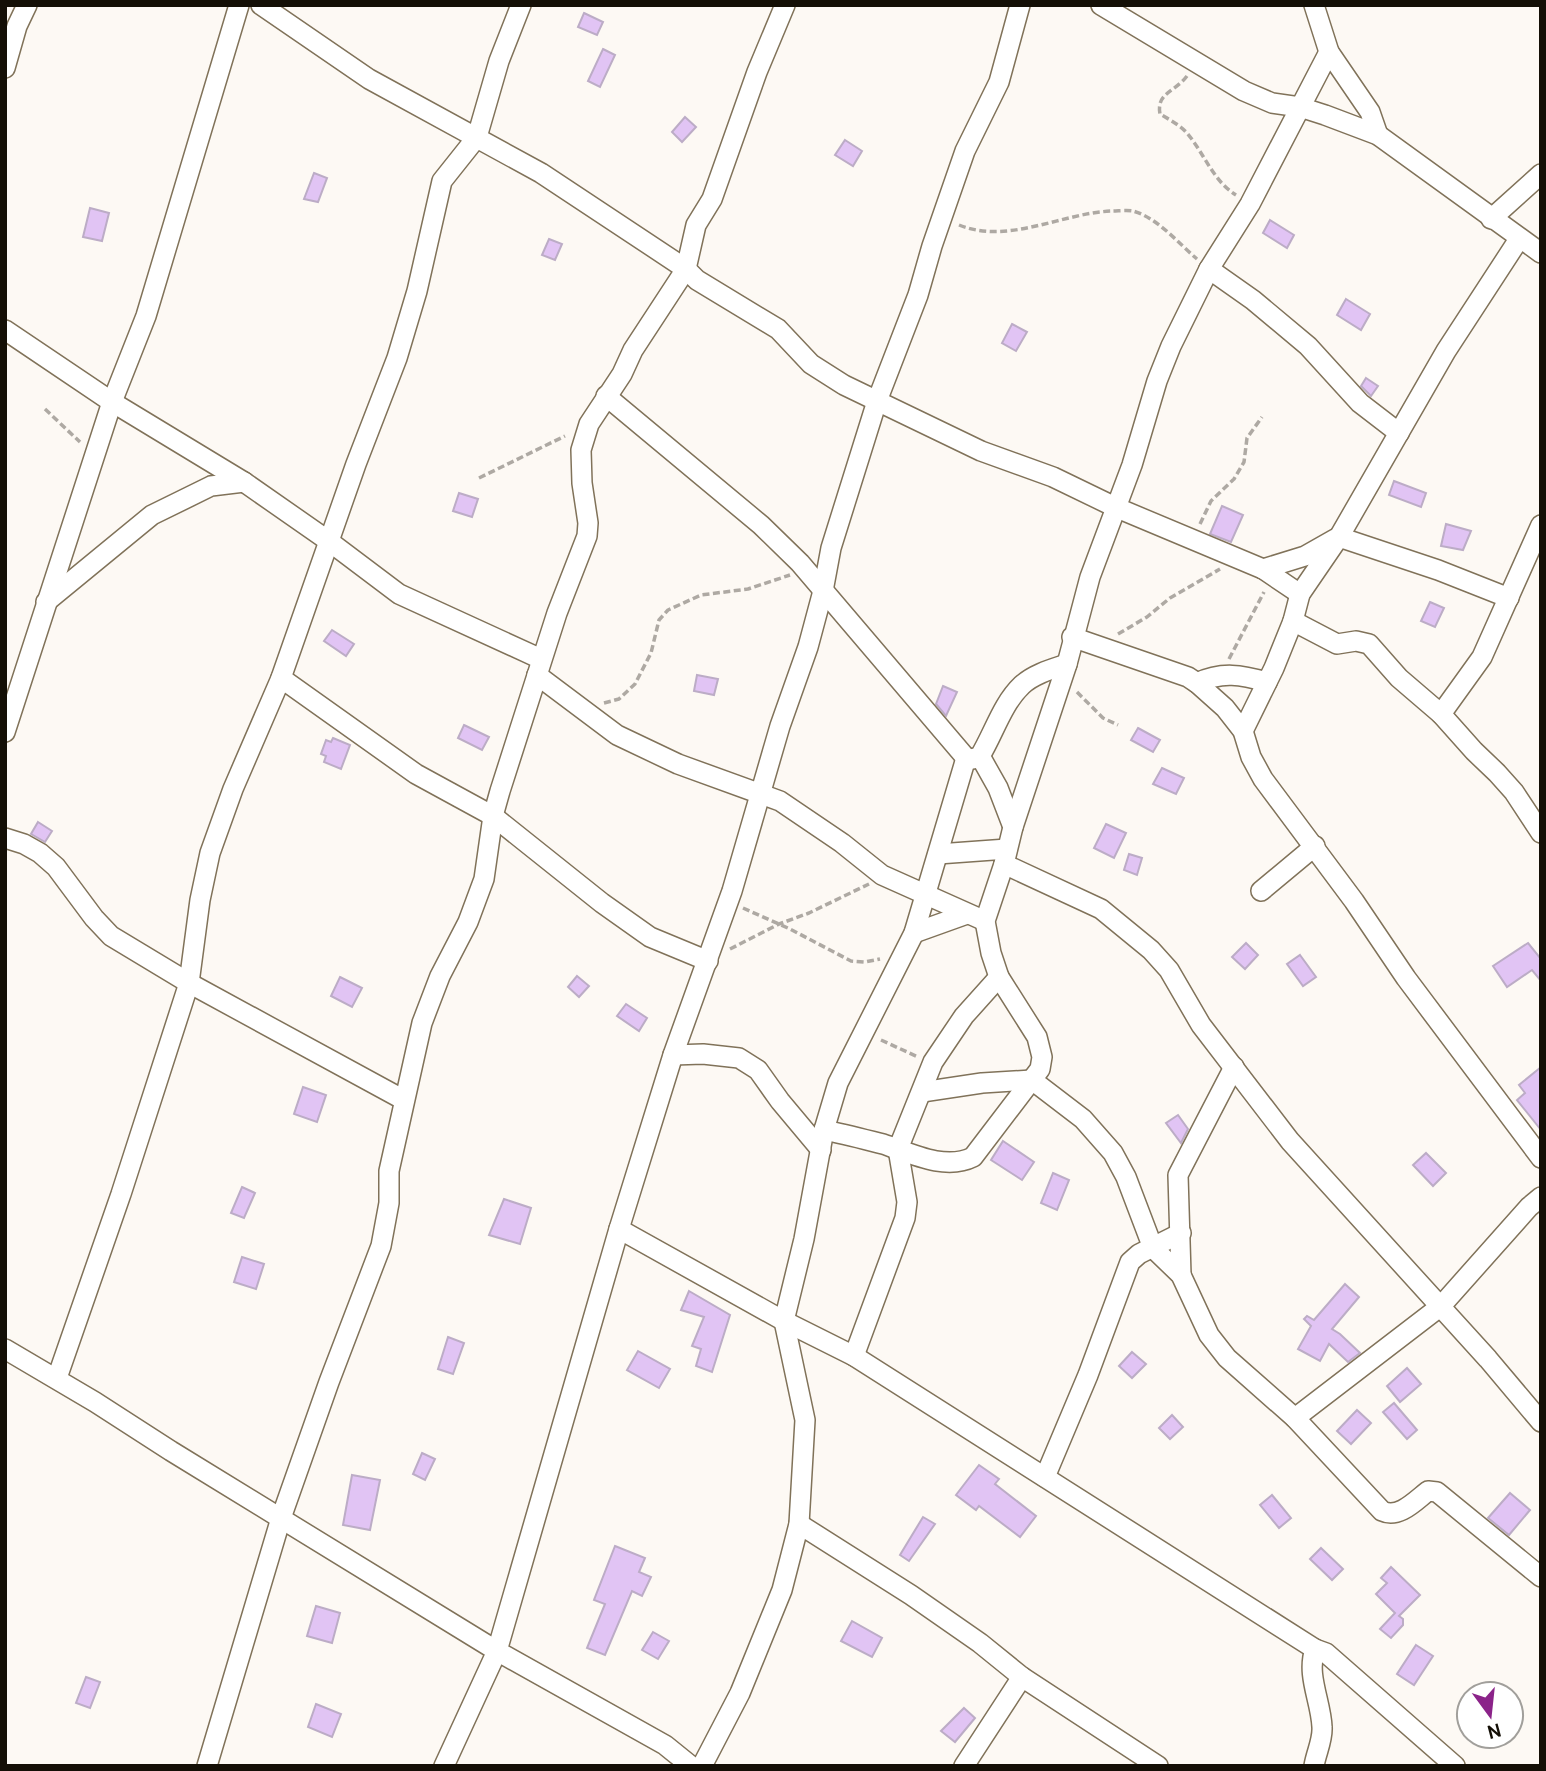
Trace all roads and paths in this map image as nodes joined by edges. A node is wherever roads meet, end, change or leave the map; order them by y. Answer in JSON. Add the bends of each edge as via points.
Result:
{"nodes":[{"id":1,"x":26,"y":5,"type":"edge"},
{"id":2,"x":239,"y":5,"type":"edge"},
{"id":3,"x":261,"y":5,"type":"edge"},
{"id":4,"x":521,"y":5,"type":"edge"},
{"id":5,"x":785,"y":5,"type":"edge"},
{"id":6,"x":1020,"y":5,"type":"edge"},
{"id":7,"x":1101,"y":5,"type":"edge"},
{"id":8,"x":1314,"y":5,"type":"edge"},
{"id":9,"x":1329,"y":52,"type":"junction"},
{"id":10,"x":1196,"y":63,"type":"junction"},
{"id":11,"x":5,"y":68,"type":"edge"},
{"id":12,"x":1300,"y":107,"type":"junction"},
{"id":13,"x":1378,"y":135,"type":"junction"},
{"id":14,"x":477,"y":137,"type":"junction"},
{"id":15,"x":1541,"y":174,"type":"edge"},
{"id":16,"x":1250,"y":204,"type":"junction"},
{"id":17,"x":943,"y":218,"type":"junction"},
{"id":18,"x":1491,"y":219,"type":"junction"},
{"id":19,"x":1519,"y":239,"type":"junction"},
{"id":20,"x":1541,"y":253,"type":"edge"},
{"id":21,"x":686,"y":269,"type":"junction"},
{"id":22,"x":1209,"y":269,"type":"junction"},
{"id":23,"x":5,"y":330,"type":"edge"},
{"id":24,"x":606,"y":396,"type":"junction"},
{"id":25,"x":877,"y":401,"type":"junction"},
{"id":26,"x":112,"y":402,"type":"junction"},
{"id":27,"x":45,"y":409,"type":"dead end"},
{"id":28,"x":1262,"y":417,"type":"dead end"},
{"id":29,"x":589,"y":424,"type":"junction"},
{"id":30,"x":1399,"y":433,"type":"junction"},
{"id":31,"x":94,"y":456,"type":"junction"},
{"id":32,"x":479,"y":478,"type":"dead end"},
{"id":33,"x":244,"y":482,"type":"junction"},
{"id":34,"x":1115,"y":507,"type":"junction"},
{"id":35,"x":1541,"y":525,"type":"edge"},
{"id":36,"x":1339,"y":537,"type":"junction"},
{"id":37,"x":1194,"y":539,"type":"junction"},
{"id":38,"x":330,"y":542,"type":"junction"},
{"id":39,"x":831,"y":548,"type":"junction"},
{"id":40,"x":1237,"y":558,"type":"junction"},
{"id":41,"x":802,"y":566,"type":"junction"},
{"id":42,"x":1268,"y":573,"type":"junction"},
{"id":43,"x":823,"y":591,"type":"junction"},
{"id":44,"x":1300,"y":594,"type":"junction"},
{"id":45,"x":1509,"y":598,"type":"junction"},
{"id":46,"x":46,"y":602,"type":"junction"},
{"id":47,"x":1293,"y":621,"type":"junction"},
{"id":48,"x":1072,"y":637,"type":"junction"},
{"id":49,"x":1098,"y":646,"type":"junction"},
{"id":50,"x":539,"y":667,"type":"junction"},
{"id":51,"x":1065,"y":668,"type":"junction"},
{"id":52,"x":1222,"y":674,"type":"junction"},
{"id":53,"x":281,"y":678,"type":"junction"},
{"id":54,"x":1267,"y":682,"type":"junction"},
{"id":55,"x":1197,"y":683,"type":"junction"},
{"id":56,"x":583,"y":709,"type":"junction"},
{"id":57,"x":1441,"y":714,"type":"junction"},
{"id":58,"x":1118,"y":725,"type":"dead end"},
{"id":59,"x":1243,"y":731,"type":"junction"},
{"id":60,"x":5,"y":732,"type":"edge"},
{"id":61,"x":973,"y":757,"type":"junction"},
{"id":62,"x":760,"y":794,"type":"junction"},
{"id":63,"x":493,"y":816,"type":"junction"},
{"id":64,"x":1013,"y":827,"type":"junction"},
{"id":65,"x":1540,"y":831,"type":"edge"},
{"id":66,"x":5,"y":838,"type":"edge"},
{"id":67,"x":1315,"y":846,"type":"junction"},
{"id":68,"x":938,"y":854,"type":"junction"},
{"id":69,"x":1006,"y":856,"type":"junction"},
{"id":70,"x":882,"y":875,"type":"junction"},
{"id":71,"x":1261,"y":891,"type":"dead end"},
{"id":72,"x":924,"y":895,"type":"junction"},
{"id":73,"x":727,"y":902,"type":"junction"},
{"id":74,"x":976,"y":918,"type":"junction"},
{"id":75,"x":779,"y":923,"type":"junction"},
{"id":76,"x":914,"y":933,"type":"junction"},
{"id":77,"x":903,"y":955,"type":"junction"},
{"id":78,"x":708,"y":961,"type":"junction"},
{"id":79,"x":999,"y":977,"type":"junction"},
{"id":80,"x":189,"y":983,"type":"junction"},
{"id":81,"x":863,"y":1031,"type":"junction"},
{"id":82,"x":673,"y":1055,"type":"junction"},
{"id":83,"x":933,"y":1062,"type":"junction"},
{"id":84,"x":1234,"y":1067,"type":"junction"},
{"id":85,"x":1032,"y":1080,"type":"junction"},
{"id":86,"x":922,"y":1092,"type":"junction"},
{"id":87,"x":404,"y":1100,"type":"junction"},
{"id":88,"x":822,"y":1140,"type":"junction"},
{"id":89,"x":898,"y":1149,"type":"junction"},
{"id":90,"x":1541,"y":1158,"type":"edge"},
{"id":91,"x":1541,"y":1196,"type":"edge"},
{"id":92,"x":619,"y":1228,"type":"junction"},
{"id":93,"x":1181,"y":1233,"type":"junction"},
{"id":94,"x":1153,"y":1248,"type":"junction"},
{"id":95,"x":1181,"y":1275,"type":"junction"},
{"id":96,"x":1441,"y":1306,"type":"junction"},
{"id":97,"x":784,"y":1321,"type":"junction"},
{"id":98,"x":5,"y":1349,"type":"edge"},
{"id":99,"x":854,"y":1356,"type":"junction"},
{"id":100,"x":57,"y":1378,"type":"junction"},
{"id":101,"x":1295,"y":1418,"type":"junction"},
{"id":102,"x":1541,"y":1422,"type":"edge"},
{"id":103,"x":1045,"y":1477,"type":"junction"},
{"id":104,"x":281,"y":1518,"type":"junction"},
{"id":105,"x":799,"y":1524,"type":"junction"},
{"id":106,"x":1541,"y":1577,"type":"edge"},
{"id":107,"x":1315,"y":1649,"type":"junction"},
{"id":108,"x":497,"y":1651,"type":"junction"},
{"id":109,"x":1022,"y":1677,"type":"junction"},
{"id":110,"x":207,"y":1766,"type":"edge"},
{"id":111,"x":444,"y":1766,"type":"edge"},
{"id":112,"x":691,"y":1766,"type":"edge"},
{"id":113,"x":702,"y":1766,"type":"edge"},
{"id":114,"x":964,"y":1766,"type":"edge"},
{"id":115,"x":1158,"y":1766,"type":"edge"},
{"id":116,"x":1314,"y":1766,"type":"edge"},
{"id":117,"x":1455,"y":1766,"type":"edge"}],
"edges":[{"from":1,"to":11,"type":"street"},
{"from":2,"to":26,"type":"street","via":[[146,316]]},
{"from":3,"to":14,"type":"street","via":[[369,79]]},
{"from":4,"to":14,"type":"street"},
{"from":5,"to":21,"type":"street","via":[[712,199],[696,225]]},
{"from":6,"to":17,"type":"street","via":[[999,82],[965,151]]},
{"from":7,"to":10,"type":"street"},
{"from":8,"to":9,"type":"street"},
{"from":9,"to":12,"type":"street"},
{"from":9,"to":13,"type":"street","via":[[1370,112]]},
{"from":10,"to":12,"type":"street","via":[[1272,103]]},
{"from":10,"to":16,"type":"path","via":[[1178,88],[1162,96],[1160,114],[1180,126],[1231,192]]},
{"from":12,"to":13,"type":"street"},
{"from":12,"to":16,"type":"street"},
{"from":13,"to":18,"type":"street"},
{"from":14,"to":21,"type":"street","via":[[588,202]]},
{"from":14,"to":38,"type":"street","via":[[442,181],[397,358]]},
{"from":15,"to":18,"type":"street"},
{"from":16,"to":22,"type":"street"},
{"from":17,"to":22,"type":"path","via":[[972,230],[1017,230],[1100,212],[1132,211],[1154,220]]},
{"from":17,"to":25,"type":"street"},
{"from":18,"to":19,"type":"street"},
{"from":19,"to":20,"type":"street"},
{"from":19,"to":30,"type":"street"},
{"from":21,"to":24,"type":"street"},
{"from":21,"to":25,"type":"street","via":[[778,329],[811,363]]},
{"from":22,"to":30,"type":"street","via":[[1308,346],[1360,403]]},
{"from":22,"to":34,"type":"street","via":[[1157,381]]},
{"from":23,"to":26,"type":"street"},
{"from":24,"to":29,"type":"street"},
{"from":24,"to":41,"type":"street","via":[[761,525]]},
{"from":25,"to":34,"type":"street"},
{"from":25,"to":39,"type":"street"},
{"from":26,"to":31,"type":"street"},
{"from":26,"to":33,"type":"street"},
{"from":27,"to":31,"type":"path"},
{"from":28,"to":37,"type":"path","via":[[1247,438],[1244,462],[1211,501]]},
{"from":29,"to":32,"type":"path"},
{"from":29,"to":50,"type":"street","via":[[581,450],[587,536]]},
{"from":30,"to":36,"type":"street"},
{"from":31,"to":46,"type":"street"},
{"from":33,"to":38,"type":"street"},
{"from":33,"to":46,"type":"street","via":[[211,486],[152,514]]},
{"from":34,"to":37,"type":"street"},
{"from":34,"to":48,"type":"street"},
{"from":35,"to":45,"type":"street"},
{"from":36,"to":42,"type":"street"},
{"from":36,"to":44,"type":"street"},
{"from":36,"to":45,"type":"street"},
{"from":37,"to":40,"type":"street"},
{"from":38,"to":50,"type":"street","via":[[399,594]]},
{"from":38,"to":53,"type":"street"},
{"from":39,"to":41,"type":"street"},
{"from":39,"to":43,"type":"street"},
{"from":40,"to":42,"type":"street"},
{"from":40,"to":49,"type":"path"},
{"from":41,"to":43,"type":"street"},
{"from":41,"to":56,"type":"path","via":[[781,579],[701,596],[668,610],[659,620],[635,684],[620,699]]},
{"from":42,"to":44,"type":"street"},
{"from":42,"to":52,"type":"path"},
{"from":43,"to":61,"type":"street"},
{"from":43,"to":62,"type":"street"},
{"from":44,"to":47,"type":"street"},
{"from":45,"to":57,"type":"street","via":[[1482,657]]},
{"from":46,"to":60,"type":"street"},
{"from":47,"to":54,"type":"street"},
{"from":47,"to":57,"type":"street","via":[[1337,644],[1369,644]]},
{"from":48,"to":49,"type":"street"},
{"from":48,"to":51,"type":"street"},
{"from":49,"to":55,"type":"street"},
{"from":50,"to":56,"type":"street"},
{"from":50,"to":63,"type":"street"},
{"from":51,"to":58,"type":"path","via":[[1088,705]]},
{"from":51,"to":61,"type":"street","via":[[1023,684]]},
{"from":51,"to":64,"type":"street"},
{"from":52,"to":54,"type":"street"},
{"from":52,"to":55,"type":"street"},
{"from":53,"to":63,"type":"street","via":[[416,774]]},
{"from":53,"to":80,"type":"street","via":[[210,853]]},
{"from":54,"to":59,"type":"street"},
{"from":55,"to":59,"type":"street"},
{"from":56,"to":62,"type":"street","via":[[617,735],[678,764]]},
{"from":57,"to":65,"type":"street","via":[[1514,792]]},
{"from":59,"to":67,"type":"street","via":[[1263,779]]},
{"from":61,"to":64,"type":"street","via":[[998,789]]},
{"from":61,"to":68,"type":"street"},
{"from":62,"to":70,"type":"street","via":[[803,816]]},
{"from":62,"to":73,"type":"street"},
{"from":63,"to":78,"type":"street","via":[[650,937]]},
{"from":63,"to":87,"type":"street","via":[[484,878],[422,1023]]},
{"from":64,"to":69,"type":"street"},
{"from":66,"to":80,"type":"street","via":[[40,853],[56,867],[111,936]]},
{"from":67,"to":71,"type":"street"},
{"from":67,"to":90,"type":"street","via":[[1406,978]]},
{"from":68,"to":69,"type":"street"},
{"from":68,"to":72,"type":"street"},
{"from":69,"to":74,"type":"street"},
{"from":69,"to":84,"type":"street","via":[[1101,909],[1151,950]]},
{"from":70,"to":72,"type":"street"},
{"from":70,"to":75,"type":"path","via":[[862,889]]},
{"from":72,"to":74,"type":"street"},
{"from":72,"to":76,"type":"street"},
{"from":73,"to":75,"type":"path"},
{"from":73,"to":78,"type":"street"},
{"from":74,"to":76,"type":"street"},
{"from":74,"to":79,"type":"street"},
{"from":75,"to":77,"type":"path","via":[[851,961]]},
{"from":75,"to":78,"type":"path"},
{"from":76,"to":77,"type":"street"},
{"from":77,"to":81,"type":"street"},
{"from":78,"to":82,"type":"street"},
{"from":79,"to":83,"type":"street","via":[[964,1016]]},
{"from":79,"to":85,"type":"street","via":[[1037,1037],[1042,1056]]},
{"from":80,"to":87,"type":"street"},
{"from":80,"to":100,"type":"street"},
{"from":81,"to":83,"type":"path"},
{"from":81,"to":88,"type":"street","via":[[838,1083]]},
{"from":82,"to":88,"type":"street","via":[[739,1058],[758,1070],[780,1101]]},
{"from":82,"to":92,"type":"street"},
{"from":83,"to":86,"type":"street"},
{"from":84,"to":93,"type":"street","via":[[1178,1175]]},
{"from":84,"to":96,"type":"street","via":[[1319,1175]]},
{"from":85,"to":86,"type":"street"},
{"from":85,"to":89,"type":"street","via":[[973,1157],[949,1162]]},
{"from":85,"to":94,"type":"street","via":[[1083,1119],[1113,1153]]},
{"from":86,"to":89,"type":"street"},
{"from":87,"to":104,"type":"street","via":[[389,1171],[381,1246]]},
{"from":88,"to":89,"type":"street"},
{"from":88,"to":97,"type":"street"},
{"from":89,"to":99,"type":"street","via":[[907,1202],[905,1218]]},
{"from":91,"to":96,"type":"street"},
{"from":92,"to":97,"type":"street"},
{"from":92,"to":108,"type":"street"},
{"from":93,"to":94,"type":"street"},
{"from":93,"to":95,"type":"street"},
{"from":94,"to":95,"type":"street"},
{"from":94,"to":103,"type":"street","via":[[1139,1254],[1126,1270]]},
{"from":95,"to":101,"type":"street","via":[[1209,1335]]},
{"from":96,"to":101,"type":"street"},
{"from":96,"to":102,"type":"street"},
{"from":97,"to":99,"type":"street"},
{"from":97,"to":105,"type":"street","via":[[806,1420]]},
{"from":98,"to":100,"type":"street"},
{"from":99,"to":103,"type":"street"},
{"from":100,"to":104,"type":"street"},
{"from":101,"to":106,"type":"street","via":[[1382,1511],[1398,1513],[1428,1491],[1437,1492]]},
{"from":103,"to":107,"type":"street"},
{"from":104,"to":108,"type":"street"},
{"from":104,"to":110,"type":"street"},
{"from":105,"to":109,"type":"street","via":[[911,1594]]},
{"from":105,"to":113,"type":"street","via":[[782,1590],[740,1693]]},
{"from":107,"to":116,"type":"street","via":[[1312,1673],[1322,1727]]},
{"from":107,"to":117,"type":"street","via":[[1326,1653]]},
{"from":108,"to":111,"type":"street"},
{"from":108,"to":112,"type":"street","via":[[666,1745]]},
{"from":109,"to":114,"type":"street"},
{"from":109,"to":115,"type":"street"}]}
